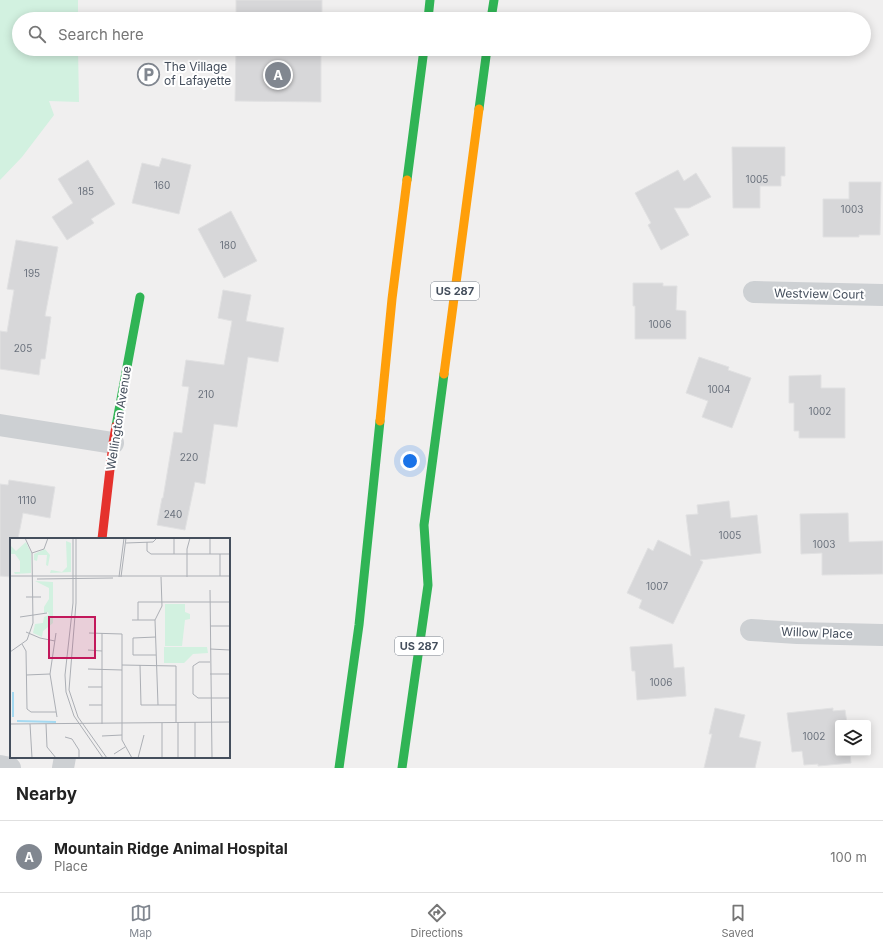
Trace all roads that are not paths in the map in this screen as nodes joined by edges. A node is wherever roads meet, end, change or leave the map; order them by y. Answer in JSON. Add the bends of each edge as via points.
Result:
{"nodes":[{"id":1,"x":430,"y":0,"type":"edge"},
{"id":2,"x":494,"y":0,"type":"edge"},
{"id":3,"x":429,"y":12,"type":"edge"},
{"id":4,"x":492,"y":12,"type":"edge"},
{"id":5,"x":423,"y":56,"type":"edge"},
{"id":6,"x":486,"y":56,"type":"edge"},
{"id":7,"x":754,"y":292,"type":"dead end"},
{"id":8,"x":883,"y":295,"type":"edge"},
{"id":9,"x":140,"y":297,"type":"dead end"},
{"id":10,"x":0,"y":425,"type":"edge"},
{"id":11,"x":113,"y":443,"type":"junction"},
{"id":12,"x":102,"y":538,"type":"edge"},
{"id":13,"x":751,"y":630,"type":"dead end"},
{"id":14,"x":883,"y":635,"type":"edge"},
{"id":15,"x":65,"y":758,"type":"edge"},
{"id":16,"x":0,"y":766,"type":"edge"},
{"id":17,"x":10,"y":768,"type":"edge"},
{"id":18,"x":63,"y":768,"type":"edge"},
{"id":19,"x":339,"y":768,"type":"edge"},
{"id":20,"x":402,"y":768,"type":"edge"}],
"edges":[{"from":1,"to":3,"type":"main road"},
{"from":2,"to":4,"type":"main road"},
{"from":5,"to":19,"type":"main road","via":[[389,325],[359,625]]},
{"from":6,"to":20,"type":"main road","number":"US 287","via":[[424,524],[428,585]]},
{"from":7,"to":8,"type":"street","name":"Westview Court"},
{"from":9,"to":11,"type":"main road","name":"Wellington Avenue"},
{"from":10,"to":11,"type":"street"},
{"from":11,"to":12,"type":"main road","name":"Wellington Avenue"},
{"from":13,"to":14,"type":"street","name":"Willow Place"},
{"from":15,"to":18,"type":"street"},
{"from":16,"to":17,"type":"street"}]}
